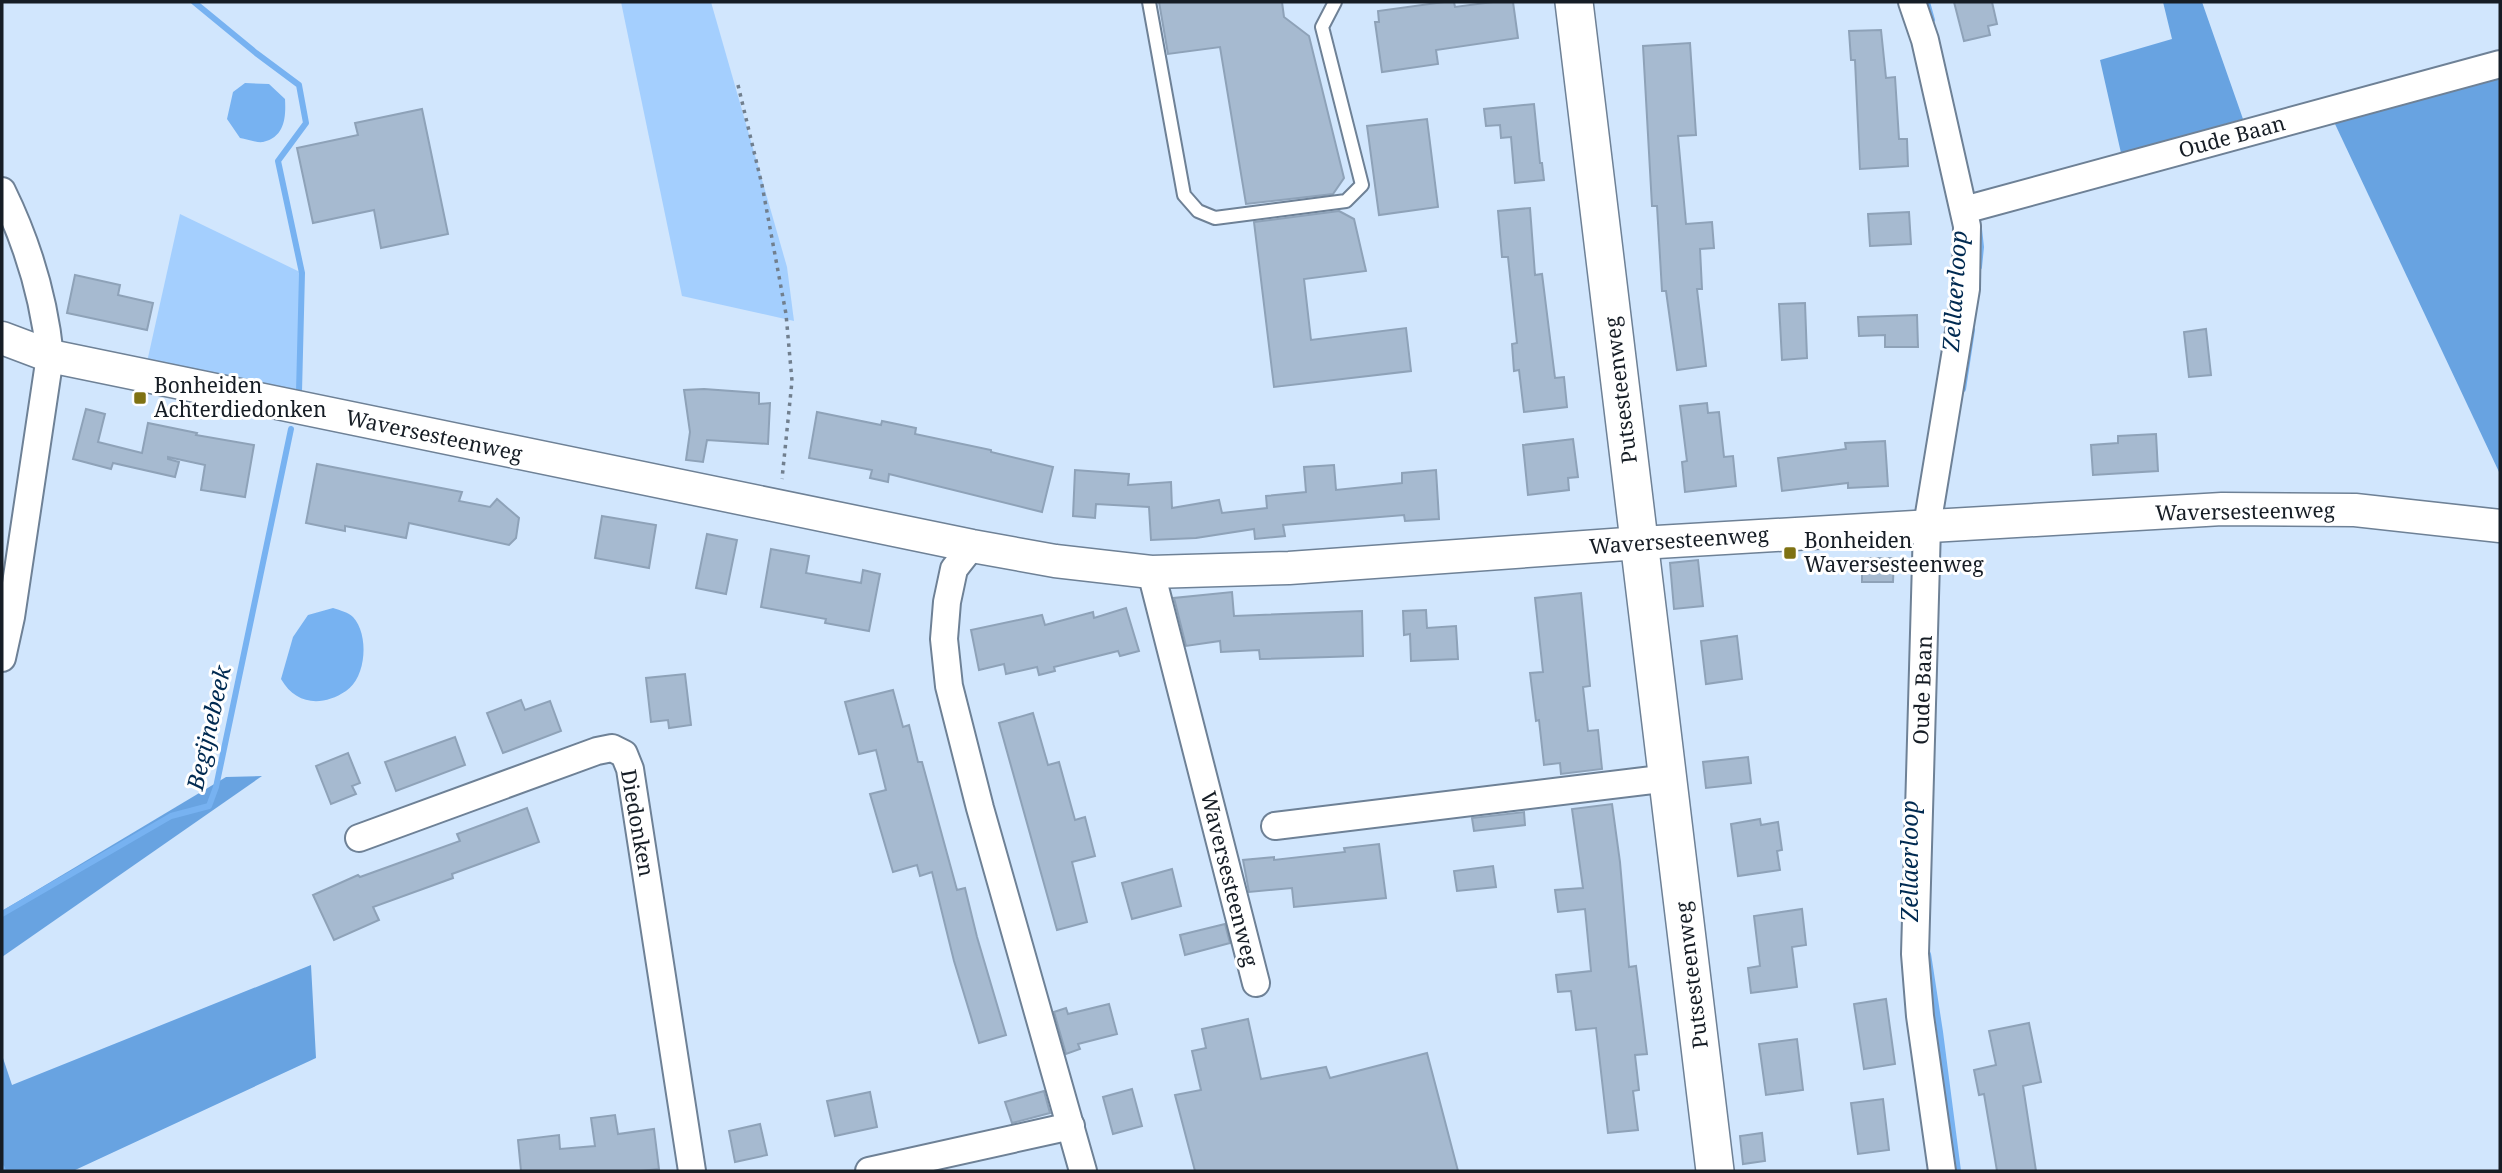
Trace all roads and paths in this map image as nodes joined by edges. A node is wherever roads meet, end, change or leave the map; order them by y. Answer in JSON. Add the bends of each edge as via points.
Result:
{"nodes":[{"id":1,"x":1149,"y":2,"type":"edge"},
{"id":2,"x":1335,"y":2,"type":"edge"},
{"id":3,"x":1574,"y":2,"type":"edge"},
{"id":4,"x":1912,"y":2,"type":"edge"},
{"id":5,"x":2500,"y":64,"type":"edge"},
{"id":6,"x":738,"y":85,"type":"dead end"},
{"id":7,"x":2,"y":191,"type":"edge"},
{"id":8,"x":1964,"y":210,"type":"junction"},
{"id":9,"x":2,"y":338,"type":"edge"},
{"id":10,"x":50,"y":356,"type":"junction"},
{"id":11,"x":778,"y":505,"type":"junction"},
{"id":12,"x":1927,"y":526,"type":"junction"},
{"id":13,"x":2500,"y":526,"type":"edge"},
{"id":14,"x":1640,"y":542,"type":"junction"},
{"id":15,"x":972,"y":546,"type":"junction"},
{"id":16,"x":1151,"y":572,"type":"junction"},
{"id":17,"x":2,"y":658,"type":"edge"},
{"id":18,"x":1669,"y":778,"type":"junction"},
{"id":19,"x":1275,"y":826,"type":"dead end"},
{"id":20,"x":359,"y":838,"type":"dead end"},
{"id":21,"x":1256,"y":983,"type":"dead end"},
{"id":22,"x":1071,"y":1126,"type":"junction"},
{"id":23,"x":692,"y":1171,"type":"edge"},
{"id":24,"x":869,"y":1171,"type":"edge"},
{"id":25,"x":1083,"y":1171,"type":"edge"},
{"id":26,"x":1715,"y":1171,"type":"edge"},
{"id":27,"x":1942,"y":1171,"type":"edge"}],
"edges":[{"from":1,"to":2,"type":"lane","via":[[1184,195],[1198,211],[1215,218],[1346,201],[1362,185],[1322,27]]},
{"from":3,"to":14,"type":"main road","name":"Putsesteenweg"},
{"from":4,"to":8,"type":"street","name":"Oude Baan"},
{"from":5,"to":8,"type":"street","name":"Oude Baan"},
{"from":6,"to":11,"type":"path","via":[[762,185],[789,341],[792,381]]},
{"from":7,"to":10,"type":"street","via":[[37,276]]},
{"from":8,"to":12,"type":"street","name":"Oude Baan","via":[[1966,289]]},
{"from":9,"to":10,"type":"street","name":"Waversesteenweg"},
{"from":10,"to":11,"type":"street","name":"Waversesteenweg"},
{"from":10,"to":17,"type":"street"},
{"from":11,"to":15,"type":"street","name":"Waversesteenweg"},
{"from":12,"to":13,"type":"street","name":"Waversesteenweg","via":[[2249,509],[2355,510]]},
{"from":12,"to":14,"type":"street","name":"Waversesteenweg"},
{"from":12,"to":27,"type":"street","name":"Oude Baan","via":[[1915,954]]},
{"from":14,"to":16,"type":"street","name":"Waversesteenweg","via":[[1289,568]]},
{"from":14,"to":18,"type":"main road","name":"Putsesteenweg"},
{"from":15,"to":16,"type":"street","name":"Waversesteenweg"},
{"from":15,"to":22,"type":"street","via":[[954,569],[947,602],[944,639],[949,686]]},
{"from":16,"to":21,"type":"street","name":"Waversesteenweg"},
{"from":18,"to":19,"type":"street"},
{"from":18,"to":26,"type":"main road","name":"Putsesteenweg"},
{"from":20,"to":23,"type":"street","name":"Diedonken","via":[[597,751],[612,748],[624,754],[631,769]]},
{"from":22,"to":24,"type":"street"},
{"from":22,"to":25,"type":"street"}]}
